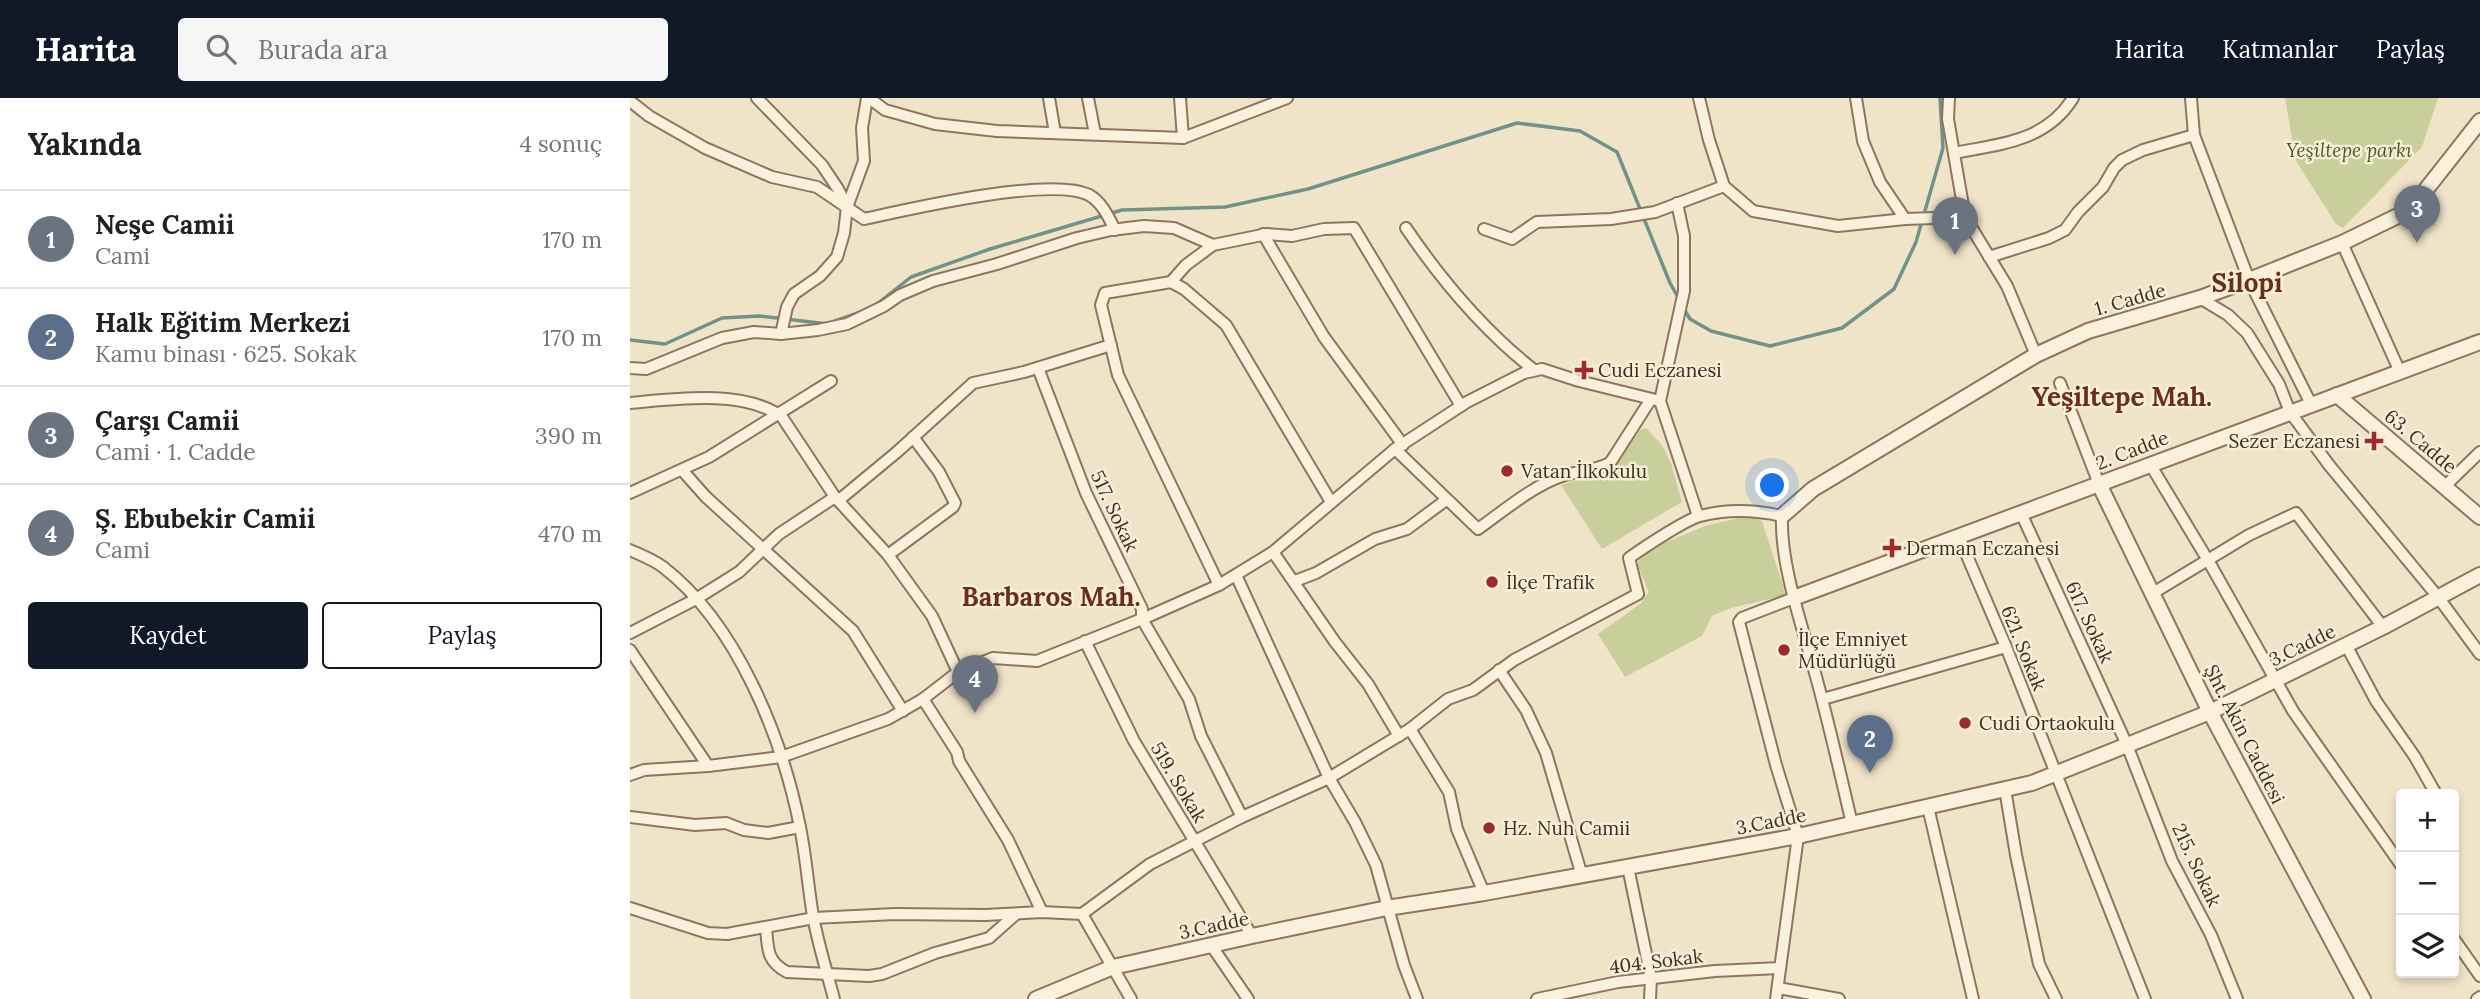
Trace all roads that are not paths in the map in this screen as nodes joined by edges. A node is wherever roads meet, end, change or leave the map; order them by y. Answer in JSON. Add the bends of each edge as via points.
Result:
{"nodes":[{"id":1,"x":757,"y":98,"type":"edge"},
{"id":2,"x":868,"y":98,"type":"edge"},
{"id":3,"x":1049,"y":98,"type":"edge"},
{"id":4,"x":1088,"y":98,"type":"edge"},
{"id":5,"x":1180,"y":98,"type":"edge"},
{"id":6,"x":1287,"y":98,"type":"edge"},
{"id":7,"x":1699,"y":98,"type":"edge"},
{"id":8,"x":1856,"y":98,"type":"edge"},
{"id":9,"x":1949,"y":98,"type":"edge"},
{"id":10,"x":2073,"y":98,"type":"edge"},
{"id":11,"x":2192,"y":98,"type":"edge"},
{"id":12,"x":630,"y":101,"type":"edge"},
{"id":13,"x":2480,"y":121,"type":"edge"},
{"id":14,"x":1055,"y":133,"type":"junction"},
{"id":15,"x":1095,"y":134,"type":"junction"},
{"id":16,"x":2194,"y":135,"type":"junction"},
{"id":17,"x":1183,"y":138,"type":"junction"},
{"id":18,"x":1954,"y":153,"type":"junction"},
{"id":19,"x":1724,"y":186,"type":"junction"},
{"id":20,"x":1677,"y":203,"type":"junction"},
{"id":21,"x":847,"y":207,"type":"junction"},
{"id":22,"x":1965,"y":217,"type":"junction"},
{"id":23,"x":1905,"y":219,"type":"junction"},
{"id":24,"x":1406,"y":228,"type":"dead end"},
{"id":25,"x":1484,"y":229,"type":"dead end"},
{"id":26,"x":1115,"y":230,"type":"junction"},
{"id":27,"x":1263,"y":234,"type":"junction"},
{"id":28,"x":2342,"y":243,"type":"junction"},
{"id":29,"x":1213,"y":244,"type":"junction"},
{"id":30,"x":1989,"y":257,"type":"junction"},
{"id":31,"x":2249,"y":280,"type":"junction"},
{"id":32,"x":1171,"y":282,"type":"junction"},
{"id":33,"x":2200,"y":298,"type":"junction"},
{"id":34,"x":782,"y":330,"type":"junction"},
{"id":35,"x":2480,"y":342,"type":"edge"},
{"id":36,"x":1111,"y":345,"type":"junction"},
{"id":37,"x":2036,"y":355,"type":"junction"},
{"id":38,"x":630,"y":368,"type":"edge"},
{"id":39,"x":1038,"y":368,"type":"junction"},
{"id":40,"x":1534,"y":370,"type":"junction"},
{"id":41,"x":2400,"y":372,"type":"junction"},
{"id":42,"x":831,"y":381,"type":"dead end"},
{"id":43,"x":2060,"y":383,"type":"dead end"},
{"id":44,"x":2337,"y":395,"type":"junction"},
{"id":45,"x":1656,"y":400,"type":"junction"},
{"id":46,"x":630,"y":403,"type":"edge"},
{"id":47,"x":2311,"y":404,"type":"junction"},
{"id":48,"x":1461,"y":406,"type":"junction"},
{"id":49,"x":2290,"y":412,"type":"junction"},
{"id":50,"x":776,"y":413,"type":"junction"},
{"id":51,"x":913,"y":437,"type":"junction"},
{"id":52,"x":1399,"y":447,"type":"junction"},
{"id":53,"x":2480,"y":452,"type":"edge"},
{"id":54,"x":2150,"y":464,"type":"junction"},
{"id":55,"x":682,"y":470,"type":"junction"},
{"id":56,"x":2099,"y":484,"type":"junction"},
{"id":57,"x":2445,"y":486,"type":"junction"},
{"id":58,"x":630,"y":493,"type":"edge"},
{"id":59,"x":837,"y":498,"type":"junction"},
{"id":60,"x":1446,"y":500,"type":"junction"},
{"id":61,"x":1331,"y":502,"type":"junction"},
{"id":62,"x":2021,"y":513,"type":"junction"},
{"id":63,"x":1698,"y":516,"type":"junction"},
{"id":64,"x":1782,"y":516,"type":"junction"},
{"id":65,"x":2480,"y":517,"type":"edge"},
{"id":66,"x":1959,"y":537,"type":"junction"},
{"id":67,"x":764,"y":549,"type":"junction"},
{"id":68,"x":630,"y":550,"type":"edge"},
{"id":69,"x":1273,"y":552,"type":"junction"},
{"id":70,"x":888,"y":555,"type":"junction"},
{"id":71,"x":2209,"y":562,"type":"junction"},
{"id":72,"x":1236,"y":575,"type":"junction"},
{"id":73,"x":2480,"y":575,"type":"edge"},
{"id":74,"x":1295,"y":582,"type":"junction"},
{"id":75,"x":1219,"y":584,"type":"junction"},
{"id":76,"x":2153,"y":593,"type":"junction"},
{"id":77,"x":1797,"y":597,"type":"junction"},
{"id":78,"x":2438,"y":597,"type":"junction"},
{"id":79,"x":696,"y":599,"type":"junction"},
{"id":80,"x":1142,"y":619,"type":"junction"},
{"id":81,"x":2383,"y":627,"type":"junction"},
{"id":82,"x":630,"y":633,"type":"edge"},
{"id":83,"x":1085,"y":641,"type":"junction"},
{"id":84,"x":2346,"y":645,"type":"junction"},
{"id":85,"x":2006,"y":647,"type":"junction"},
{"id":86,"x":630,"y":650,"type":"edge"},
{"id":87,"x":2480,"y":654,"type":"edge"},
{"id":88,"x":1499,"y":670,"type":"junction"},
{"id":89,"x":958,"y":673,"type":"junction"},
{"id":90,"x":2276,"y":680,"type":"junction"},
{"id":91,"x":923,"y":699,"type":"junction"},
{"id":92,"x":1823,"y":699,"type":"junction"},
{"id":93,"x":903,"y":711,"type":"junction"},
{"id":94,"x":2210,"y":712,"type":"junction"},
{"id":95,"x":1409,"y":729,"type":"junction"},
{"id":96,"x":1399,"y":736,"type":"junction"},
{"id":97,"x":2127,"y":745,"type":"junction"},
{"id":98,"x":781,"y":757,"type":"junction"},
{"id":99,"x":708,"y":766,"type":"junction"},
{"id":100,"x":2055,"y":774,"type":"junction"},
{"id":101,"x":630,"y":775,"type":"edge"},
{"id":102,"x":1329,"y":778,"type":"junction"},
{"id":103,"x":2005,"y":789,"type":"junction"},
{"id":104,"x":2433,"y":789,"type":"edge"},
{"id":105,"x":1928,"y":807,"type":"junction"},
{"id":106,"x":630,"y":817,"type":"edge"},
{"id":107,"x":1242,"y":817,"type":"junction"},
{"id":108,"x":1852,"y":824,"type":"junction"},
{"id":109,"x":800,"y":827,"type":"junction"},
{"id":110,"x":1798,"y":836,"type":"junction"},
{"id":111,"x":1194,"y":842,"type":"junction"},
{"id":112,"x":2396,"y":858,"type":"edge"},
{"id":113,"x":1628,"y":867,"type":"junction"},
{"id":114,"x":1582,"y":876,"type":"junction"},
{"id":115,"x":1485,"y":893,"type":"junction"},
{"id":116,"x":630,"y":908,"type":"edge"},
{"id":117,"x":1387,"y":908,"type":"junction"},
{"id":118,"x":1042,"y":912,"type":"junction"},
{"id":119,"x":1016,"y":914,"type":"junction"},
{"id":120,"x":1082,"y":914,"type":"junction"},
{"id":121,"x":814,"y":918,"type":"junction"},
{"id":122,"x":766,"y":927,"type":"junction"},
{"id":123,"x":1252,"y":936,"type":"junction"},
{"id":124,"x":1211,"y":945,"type":"junction"},
{"id":125,"x":2459,"y":946,"type":"edge"},
{"id":126,"x":1113,"y":967,"type":"junction"},
{"id":127,"x":1780,"y":968,"type":"junction"},
{"id":128,"x":828,"y":973,"type":"junction"},
{"id":129,"x":2480,"y":976,"type":"edge"},
{"id":130,"x":1651,"y":978,"type":"junction"},
{"id":131,"x":1777,"y":994,"type":"edge"},
{"id":132,"x":834,"y":999,"type":"edge"},
{"id":133,"x":1036,"y":999,"type":"edge"},
{"id":134,"x":1131,"y":999,"type":"edge"},
{"id":135,"x":1248,"y":999,"type":"edge"},
{"id":136,"x":1417,"y":999,"type":"edge"},
{"id":137,"x":1537,"y":999,"type":"edge"},
{"id":138,"x":1650,"y":999,"type":"edge"},
{"id":139,"x":1839,"y":999,"type":"edge"},
{"id":140,"x":1973,"y":999,"type":"edge"},
{"id":141,"x":2056,"y":999,"type":"edge"},
{"id":142,"x":2145,"y":999,"type":"edge"},
{"id":143,"x":2237,"y":999,"type":"edge"},
{"id":144,"x":2363,"y":999,"type":"edge"}],
"edges":[{"from":1,"to":21,"type":"street","via":[[822,165]]},
{"from":2,"to":14,"type":"street","via":[[885,110],[935,124]]},
{"from":2,"to":21,"type":"street","via":[[862,128],[864,161]]},
{"from":3,"to":14,"type":"street"},
{"from":4,"to":15,"type":"street"},
{"from":5,"to":17,"type":"street"},
{"from":6,"to":17,"type":"street"},
{"from":7,"to":19,"type":"street"},
{"from":8,"to":23,"type":"street","via":[[1863,141],[1880,182]]},
{"from":9,"to":18,"type":"street"},
{"from":10,"to":18,"type":"street","via":[[2054,121],[2024,138]]},
{"from":11,"to":16,"type":"street"},
{"from":12,"to":21,"type":"street","via":[[705,148],[772,177],[817,187]]},
{"from":13,"to":28,"type":"street","name":"1. Cadde","via":[[2410,210]]},
{"from":14,"to":15,"type":"street"},
{"from":15,"to":17,"type":"street"},
{"from":16,"to":30,"type":"street","via":[[2122,160],[2065,230]]},
{"from":16,"to":31,"type":"street"},
{"from":18,"to":22,"type":"street"},
{"from":19,"to":20,"type":"street"},
{"from":19,"to":23,"type":"street","via":[[1753,211],[1822,224]]},
{"from":20,"to":25,"type":"street","via":[[1655,212],[1611,219],[1537,222],[1512,239]]},
{"from":20,"to":45,"type":"street","via":[[1684,236],[1684,291]]},
{"from":21,"to":26,"type":"street","via":[[864,219],[1026,189],[1067,191],[1090,195]]},
{"from":21,"to":34,"type":"street","via":[[837,257],[794,294]]},
{"from":22,"to":23,"type":"street"},
{"from":22,"to":30,"type":"street"},
{"from":24,"to":40,"type":"street","via":[[1445,283],[1507,349]]},
{"from":26,"to":29,"type":"street","via":[[1174,228]]},
{"from":26,"to":34,"type":"street","via":[[933,281],[847,324]]},
{"from":27,"to":29,"type":"street"},
{"from":27,"to":48,"type":"street","via":[[1292,236],[1354,228]]},
{"from":27,"to":52,"type":"street","via":[[1324,337]]},
{"from":28,"to":31,"type":"street","name":"1. Cadde"},
{"from":28,"to":41,"type":"street"},
{"from":29,"to":32,"type":"street"},
{"from":30,"to":37,"type":"street","via":[[2007,286]]},
{"from":31,"to":33,"type":"street","name":"1. Cadde"},
{"from":31,"to":47,"type":"street"},
{"from":32,"to":36,"type":"street","via":[[1105,293],[1101,305]]},
{"from":32,"to":61,"type":"street","via":[[1226,325]]},
{"from":33,"to":37,"type":"street","name":"1. Cadde","via":[[2088,331]]},
{"from":33,"to":49,"type":"street","via":[[2246,333]]},
{"from":34,"to":38,"type":"street","via":[[722,338],[646,369]]},
{"from":35,"to":41,"type":"street","name":"2. Cadde"},
{"from":36,"to":39,"type":"street"},
{"from":36,"to":75,"type":"street","via":[[1118,375]]},
{"from":37,"to":64,"type":"street","name":"1. Cadde","via":[[1813,489]]},
{"from":39,"to":51,"type":"street","via":[[973,383]]},
{"from":39,"to":80,"type":"street","name":"517. Sokak","via":[[1086,493],[1142,609]]},
{"from":40,"to":45,"type":"street"},
{"from":40,"to":48,"type":"street"},
{"from":41,"to":44,"type":"street","name":"2. Cadde"},
{"from":42,"to":50,"type":"street"},
{"from":43,"to":56,"type":"street"},
{"from":44,"to":47,"type":"street","name":"2. Cadde"},
{"from":44,"to":57,"type":"street","name":"63. Cadde"},
{"from":45,"to":60,"type":"street","via":[[1609,463],[1561,476],[1478,529]]},
{"from":45,"to":63,"type":"street"},
{"from":46,"to":50,"type":"street","via":[[714,398]]},
{"from":47,"to":49,"type":"street","name":"2. Cadde"},
{"from":48,"to":52,"type":"street"},
{"from":49,"to":54,"type":"street","name":"2. Cadde"},
{"from":49,"to":78,"type":"street"},
{"from":50,"to":55,"type":"street"},
{"from":50,"to":59,"type":"street"},
{"from":51,"to":59,"type":"street"},
{"from":51,"to":70,"type":"street","via":[[955,503]]},
{"from":52,"to":60,"type":"street"},
{"from":52,"to":61,"type":"street"},
{"from":53,"to":57,"type":"street"},
{"from":54,"to":56,"type":"street","name":"2. Cadde"},
{"from":54,"to":71,"type":"street"},
{"from":55,"to":58,"type":"street"},
{"from":55,"to":67,"type":"street"},
{"from":56,"to":62,"type":"street","name":"2. Cadde"},
{"from":56,"to":76,"type":"street","name":"Şht. Akin Caddesi"},
{"from":57,"to":65,"type":"street","name":"63. Cadde"},
{"from":59,"to":67,"type":"street","via":[[779,534]]},
{"from":59,"to":70,"type":"street"},
{"from":60,"to":74,"type":"street","via":[[1407,529],[1375,539]]},
{"from":61,"to":69,"type":"street"},
{"from":62,"to":66,"type":"street","name":"2. Cadde"},
{"from":62,"to":97,"type":"street","name":"617. Sokak"},
{"from":63,"to":64,"type":"street","via":[[1753,510]]},
{"from":63,"to":88,"type":"street","via":[[1629,558],[1638,594]]},
{"from":64,"to":77,"type":"street","via":[[1781,536]]},
{"from":66,"to":77,"type":"street","name":"2. Cadde"},
{"from":66,"to":85,"type":"street","name":"621. Sokak"},
{"from":67,"to":79,"type":"street","via":[[739,572]]},
{"from":67,"to":93,"type":"street","via":[[853,631]]},
{"from":68,"to":79,"type":"street","via":[[662,566]]},
{"from":69,"to":72,"type":"street"},
{"from":69,"to":74,"type":"street"},
{"from":70,"to":89,"type":"street","via":[[932,616]]},
{"from":71,"to":76,"type":"street"},
{"from":71,"to":81,"type":"street","via":[[2249,535],[2296,513]]},
{"from":71,"to":90,"type":"street"},
{"from":72,"to":75,"type":"street"},
{"from":72,"to":102,"type":"street"},
{"from":73,"to":78,"type":"street","name":"3.Cadde"},
{"from":74,"to":96,"type":"street"},
{"from":75,"to":80,"type":"street"},
{"from":76,"to":94,"type":"street","name":"Şht. Akin Caddesi"},
{"from":77,"to":92,"type":"street"},
{"from":77,"to":110,"type":"street","via":[[1740,622]]},
{"from":78,"to":81,"type":"street","name":"3.Cadde"},
{"from":78,"to":87,"type":"street"},
{"from":79,"to":82,"type":"street"},
{"from":79,"to":98,"type":"street","via":[[730,643],[762,704]]},
{"from":80,"to":83,"type":"street"},
{"from":80,"to":107,"type":"street","name":"517. Sokak","via":[[1189,699],[1201,736]]},
{"from":81,"to":84,"type":"street","name":"3.Cadde"},
{"from":83,"to":89,"type":"street","via":[[1037,661],[993,658]]},
{"from":83,"to":111,"type":"street","name":"519. Sokak","via":[[1134,741]]},
{"from":84,"to":90,"type":"street","name":"3.Cadde"},
{"from":84,"to":104,"type":"street"},
{"from":85,"to":92,"type":"street"},
{"from":85,"to":100,"type":"street","name":"621. Sokak"},
{"from":86,"to":99,"type":"street"},
{"from":88,"to":95,"type":"street","via":[[1473,690],[1448,699]]},
{"from":88,"to":114,"type":"street","via":[[1546,753]]},
{"from":89,"to":91,"type":"street"},
{"from":90,"to":94,"type":"street","name":"3.Cadde"},
{"from":90,"to":112,"type":"street"},
{"from":91,"to":93,"type":"street"},
{"from":91,"to":118,"type":"street","via":[[1009,840]]},
{"from":92,"to":108,"type":"street"},
{"from":93,"to":98,"type":"street"},
{"from":94,"to":97,"type":"street","name":"3.Cadde"},
{"from":94,"to":144,"type":"street","name":"Şht. Akin Caddesi"},
{"from":95,"to":96,"type":"street"},
{"from":95,"to":115,"type":"street","via":[[1449,792],[1457,829]]},
{"from":96,"to":102,"type":"street"},
{"from":97,"to":100,"type":"street","name":"3.Cadde"},
{"from":97,"to":143,"type":"street","name":"215. Sokak","via":[[2172,861],[2211,935]]},
{"from":98,"to":99,"type":"street"},
{"from":98,"to":109,"type":"street"},
{"from":99,"to":101,"type":"street"},
{"from":100,"to":103,"type":"street","name":"3.Cadde"},
{"from":100,"to":142,"type":"street","name":"621. Sokak"},
{"from":102,"to":107,"type":"street"},
{"from":102,"to":117,"type":"street","via":[[1376,865]]},
{"from":103,"to":105,"type":"street","name":"3.Cadde"},
{"from":103,"to":141,"type":"street","via":[[2039,964]]},
{"from":105,"to":108,"type":"street","name":"3.Cadde"},
{"from":105,"to":140,"type":"street"},
{"from":106,"to":109,"type":"street","via":[[695,825],[726,823],[768,832]]},
{"from":107,"to":111,"type":"street"},
{"from":108,"to":110,"type":"street","name":"3.Cadde"},
{"from":109,"to":121,"type":"street"},
{"from":110,"to":113,"type":"street","name":"3.Cadde"},
{"from":110,"to":127,"type":"street"},
{"from":111,"to":120,"type":"street","via":[[1150,864]]},
{"from":111,"to":123,"type":"street","name":"519. Sokak"},
{"from":113,"to":114,"type":"street","name":"3.Cadde"},
{"from":113,"to":130,"type":"street"},
{"from":114,"to":115,"type":"street","name":"3.Cadde"},
{"from":115,"to":117,"type":"street","name":"3.Cadde"},
{"from":116,"to":122,"type":"street","via":[[708,933]]},
{"from":117,"to":123,"type":"street","name":"3.Cadde"},
{"from":117,"to":136,"type":"street"},
{"from":118,"to":119,"type":"street"},
{"from":118,"to":120,"type":"street"},
{"from":119,"to":121,"type":"street"},
{"from":119,"to":128,"type":"street","via":[[989,938],[882,974]]},
{"from":120,"to":126,"type":"street"},
{"from":121,"to":122,"type":"street"},
{"from":121,"to":128,"type":"street"},
{"from":122,"to":128,"type":"street","via":[[769,957],[778,967],[787,972]]},
{"from":123,"to":124,"type":"street","name":"3.Cadde"},
{"from":124,"to":126,"type":"street","name":"3.Cadde"},
{"from":124,"to":135,"type":"street"},
{"from":125,"to":129,"type":"street"},
{"from":126,"to":133,"type":"street","name":"3.Cadde"},
{"from":126,"to":134,"type":"street"},
{"from":127,"to":130,"type":"street","name":"404. Sokak"},
{"from":127,"to":131,"type":"street"},
{"from":128,"to":132,"type":"street"},
{"from":130,"to":137,"type":"street","name":"404. Sokak"},
{"from":130,"to":138,"type":"street"},
{"from":131,"to":139,"type":"street"}]}
